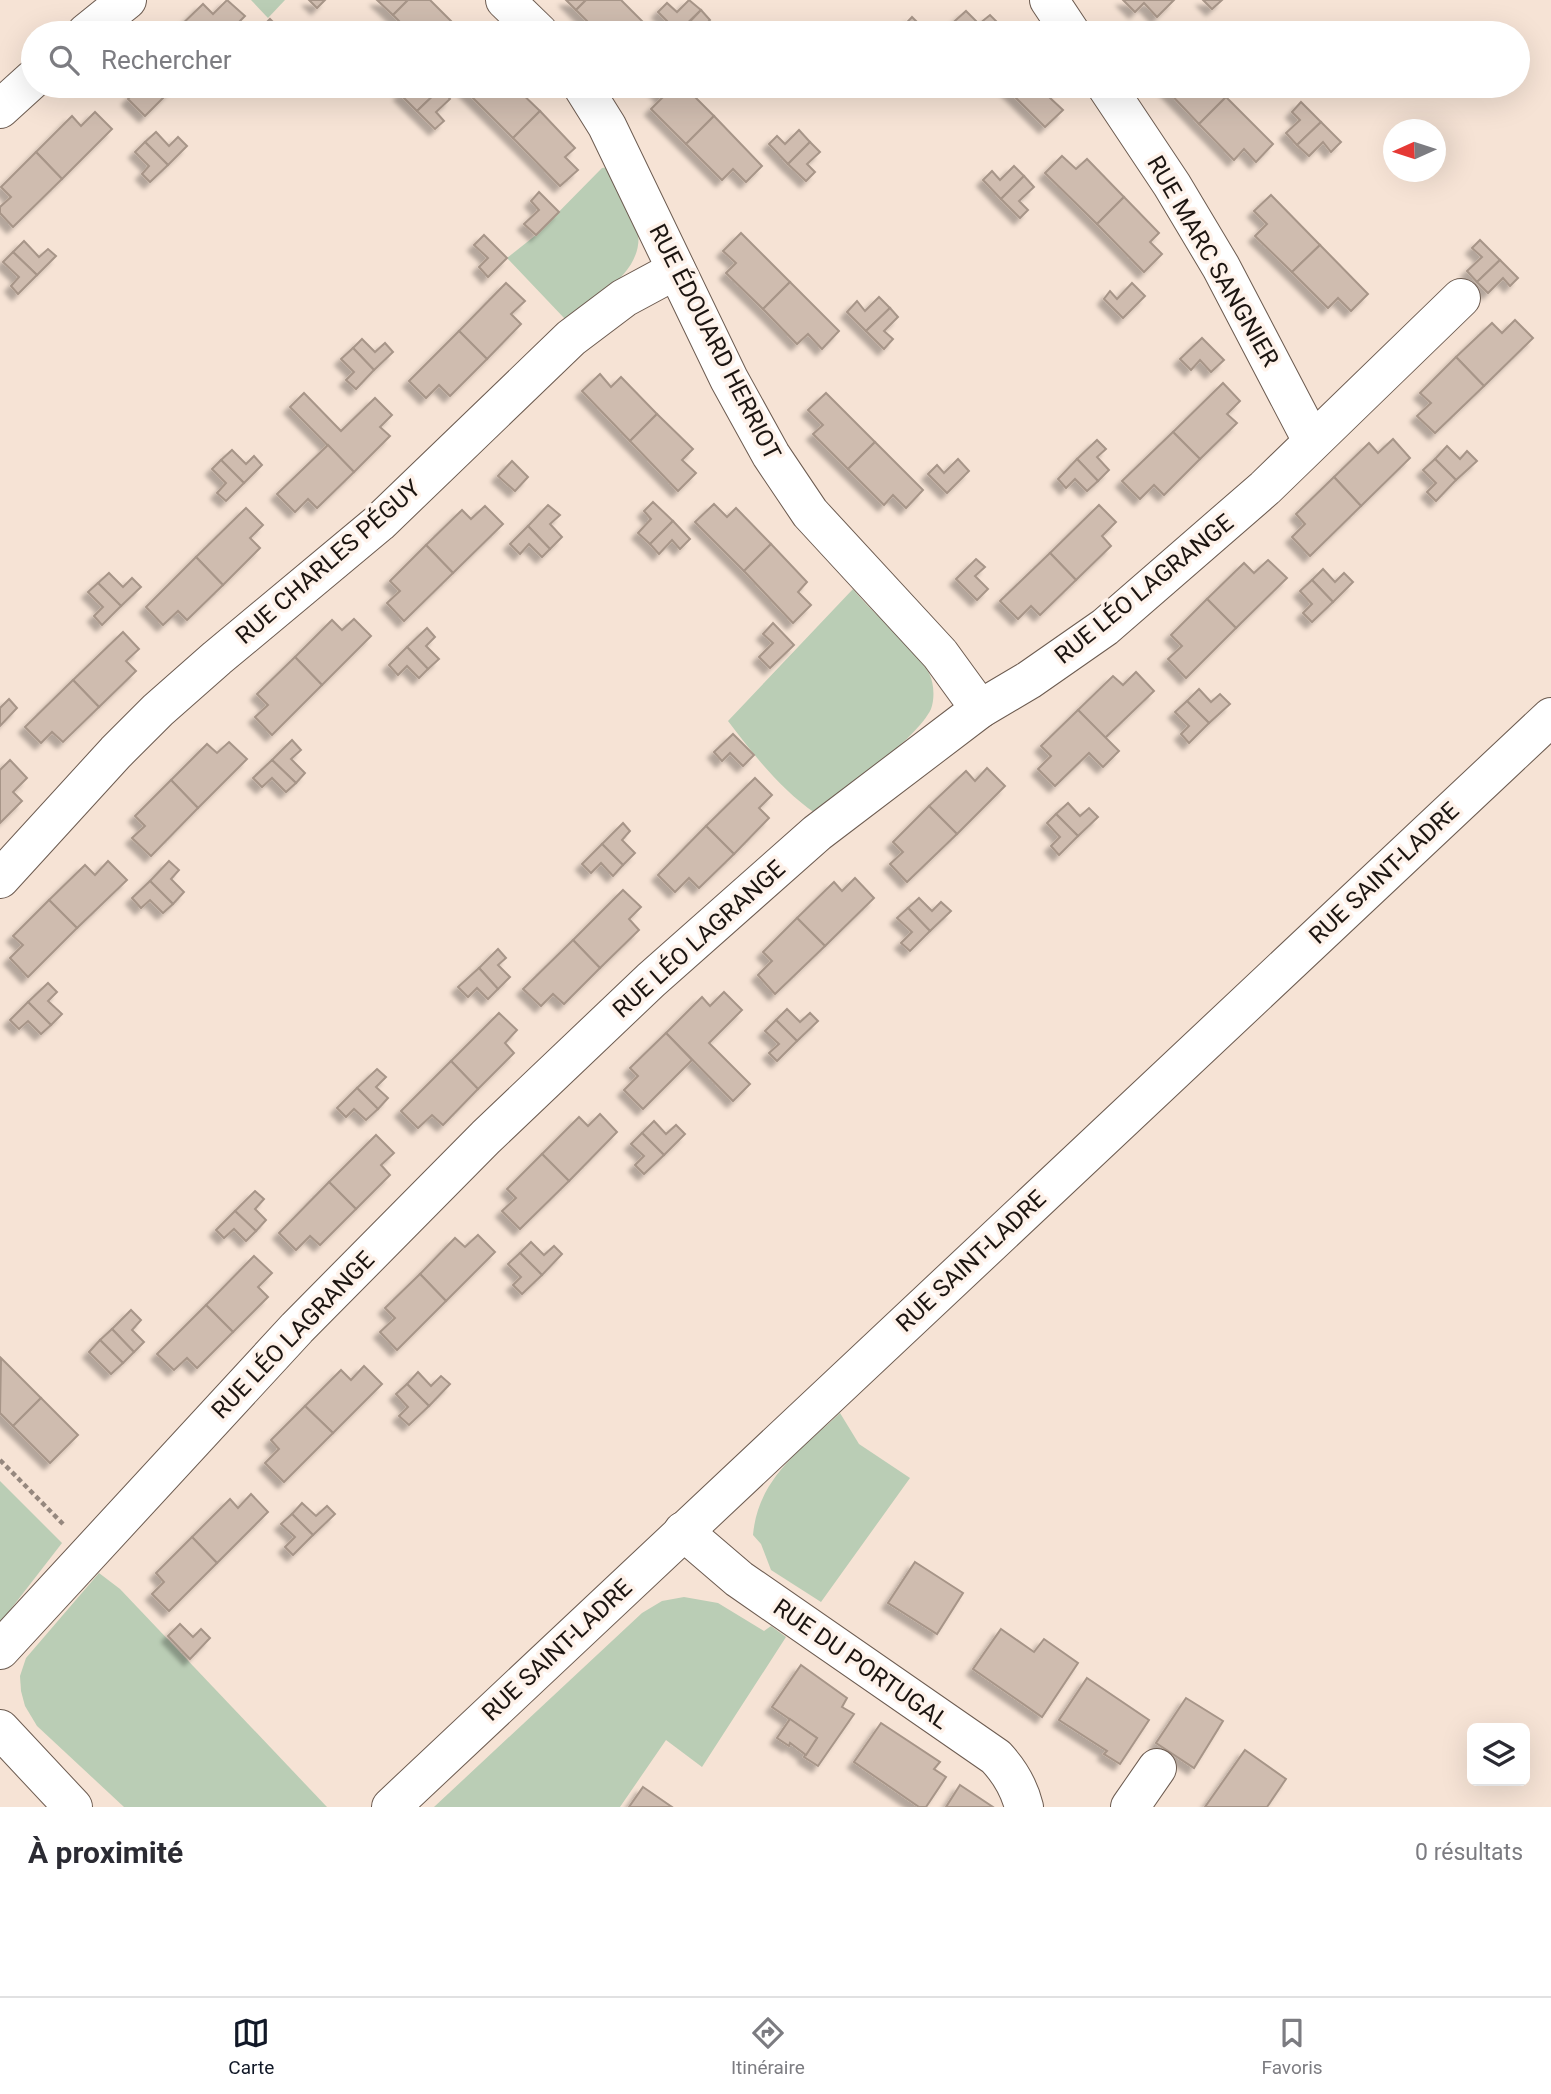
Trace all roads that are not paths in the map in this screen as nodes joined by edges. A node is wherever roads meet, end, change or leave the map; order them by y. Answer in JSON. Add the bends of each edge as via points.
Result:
{"nodes":[{"id":1,"x":127,"y":0,"type":"edge"},
{"id":2,"x":505,"y":0,"type":"edge"},
{"id":3,"x":1049,"y":0,"type":"edge"},
{"id":4,"x":101,"y":21,"type":"edge"},
{"id":5,"x":527,"y":21,"type":"edge"},
{"id":6,"x":1063,"y":21,"type":"edge"},
{"id":7,"x":21,"y":90,"type":"edge"},
{"id":8,"x":590,"y":98,"type":"edge"},
{"id":9,"x":1114,"y":98,"type":"edge"},
{"id":10,"x":0,"y":110,"type":"edge"},
{"id":11,"x":676,"y":271,"type":"junction"},
{"id":12,"x":1461,"y":298,"type":"dead end"},
{"id":13,"x":1312,"y":441,"type":"junction"},
{"id":14,"x":981,"y":709,"type":"junction"},
{"id":15,"x":1551,"y":717,"type":"edge"},
{"id":16,"x":0,"y":879,"type":"edge"},
{"id":17,"x":683,"y":1531,"type":"junction"},
{"id":18,"x":0,"y":1650,"type":"edge"},
{"id":19,"x":0,"y":1729,"type":"edge"},
{"id":20,"x":1157,"y":1768,"type":"dead end"},
{"id":21,"x":73,"y":1807,"type":"edge"},
{"id":22,"x":391,"y":1807,"type":"edge"},
{"id":23,"x":1024,"y":1807,"type":"edge"},
{"id":24,"x":1129,"y":1807,"type":"edge"}],
"edges":[{"from":1,"to":4,"type":"street"},
{"from":2,"to":5,"type":"street"},
{"from":3,"to":6,"type":"street"},
{"from":7,"to":10,"type":"street"},
{"from":8,"to":11,"type":"street","name":"RUE ÉDOUARD HERRIOT"},
{"from":9,"to":13,"type":"street","name":"RUE MARC SANGNIER","via":[[1221,267]]},
{"from":11,"to":14,"type":"street","name":"RUE ÉDOUARD HERRIOT","via":[[729,379],[792,487],[829,536],[940,653]]},
{"from":11,"to":16,"type":"street","name":"RUE CHARLES PÉGUY","via":[[624,298],[571,338],[379,523],[158,710]]},
{"from":12,"to":13,"type":"street","name":"RUE LÉO LAGRANGE"},
{"from":13,"to":14,"type":"street","name":"RUE LÉO LAGRANGE","via":[[1235,515],[1105,627]]},
{"from":14,"to":18,"type":"street","name":"RUE LÉO LAGRANGE","via":[[801,847],[544,1081],[297,1328]]},
{"from":15,"to":17,"type":"street","name":"RUE SAINT-LADRE"},
{"from":17,"to":22,"type":"street","name":"RUE SAINT-LADRE"},
{"from":17,"to":23,"type":"street","name":"RUE DU PORTUGAL","via":[[739,1579],[996,1757],[1018,1786]]},
{"from":19,"to":21,"type":"street"},
{"from":20,"to":24,"type":"street"}]}
